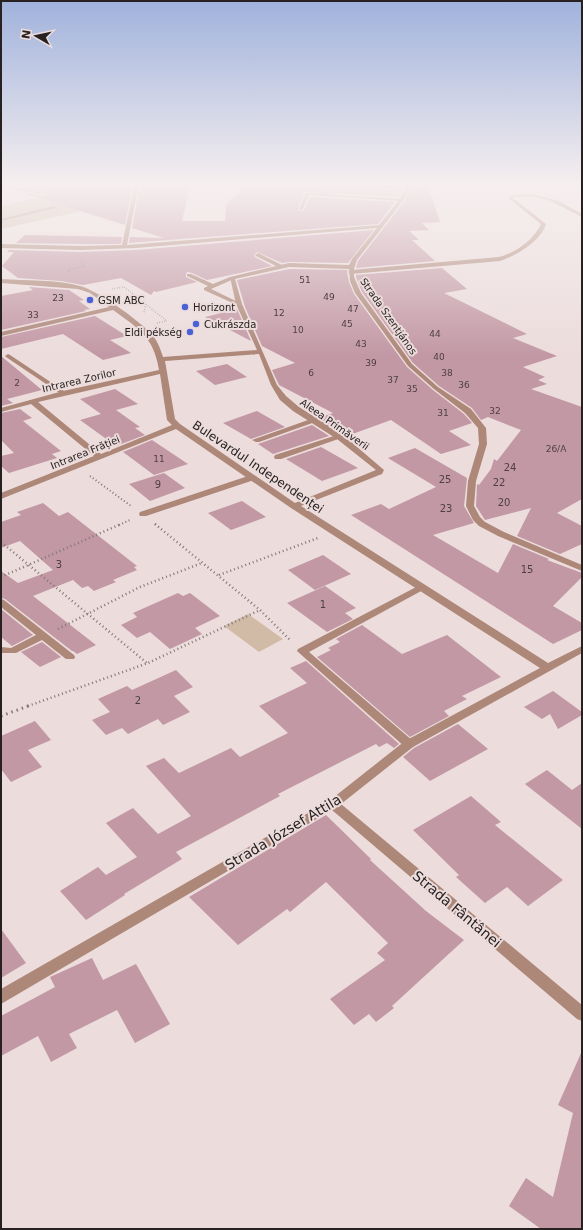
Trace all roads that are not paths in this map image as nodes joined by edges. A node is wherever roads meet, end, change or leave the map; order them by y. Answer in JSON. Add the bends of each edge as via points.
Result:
{"nodes":[{"id":1,"x":125,"y":240,"type":"edge"},
{"id":2,"x":196,"y":240,"type":"edge"},
{"id":3,"x":371,"y":240,"type":"edge"},
{"id":4,"x":531,"y":240,"type":"edge"},
{"id":5,"x":1,"y":246,"type":"edge"},
{"id":6,"x":124,"y":246,"type":"junction"},
{"id":7,"x":258,"y":255,"type":"dead end"},
{"id":8,"x":280,"y":266,"type":"junction"},
{"id":9,"x":351,"y":270,"type":"junction"},
{"id":10,"x":189,"y":275,"type":"dead end"},
{"id":11,"x":232,"y":278,"type":"junction"},
{"id":12,"x":1,"y":281,"type":"edge"},
{"id":13,"x":212,"y":286,"type":"junction"},
{"id":14,"x":239,"y":304,"type":"junction"},
{"id":15,"x":113,"y":308,"type":"junction"},
{"id":16,"x":1,"y":334,"type":"edge"},
{"id":17,"x":261,"y":352,"type":"junction"},
{"id":18,"x":8,"y":356,"type":"dead end"},
{"id":19,"x":161,"y":359,"type":"junction"},
{"id":20,"x":163,"y":371,"type":"junction"},
{"id":21,"x":63,"y":393,"type":"junction"},
{"id":22,"x":32,"y":401,"type":"junction"},
{"id":23,"x":2,"y":408,"type":"edge"},
{"id":24,"x":314,"y":422,"type":"junction"},
{"id":25,"x":177,"y":426,"type":"junction"},
{"id":26,"x":340,"y":437,"type":"junction"},
{"id":27,"x":256,"y":440,"type":"dead end"},
{"id":28,"x":100,"y":457,"type":"junction"},
{"id":29,"x":278,"y":457,"type":"dead end"},
{"id":30,"x":251,"y":478,"type":"junction"},
{"id":31,"x":1,"y":496,"type":"edge"},
{"id":32,"x":294,"y":506,"type":"junction"},
{"id":33,"x":143,"y":514,"type":"road end"},
{"id":34,"x":582,"y":568,"type":"edge"},
{"id":35,"x":420,"y":588,"type":"junction"},
{"id":36,"x":1,"y":602,"type":"edge"},
{"id":37,"x":43,"y":636,"type":"junction"},
{"id":38,"x":582,"y":649,"type":"edge"},
{"id":39,"x":1,"y":650,"type":"edge"},
{"id":40,"x":70,"y":657,"type":"dead end"},
{"id":41,"x":546,"y":667,"type":"junction"},
{"id":42,"x":409,"y":744,"type":"junction"},
{"id":43,"x":333,"y":804,"type":"junction"},
{"id":44,"x":1,"y":997,"type":"edge"},
{"id":45,"x":582,"y":1014,"type":"edge"}],
"edges":[{"from":1,"to":6,"type":"street"},
{"from":2,"to":6,"type":"street"},
{"from":3,"to":9,"type":"street","name":"Strada Szentjános"},
{"from":4,"to":9,"type":"street","via":[[515,254],[500,259]]},
{"from":5,"to":6,"type":"street"},
{"from":7,"to":8,"type":"street"},
{"from":8,"to":9,"type":"street","via":[[302,265]]},
{"from":8,"to":11,"type":"street"},
{"from":9,"to":34,"type":"street","name":"Strada Szentjános","via":[[358,293],[410,365],[468,411],[482,428],[483,444],[472,481],[470,506],[476,518],[501,534]]},
{"from":10,"to":13,"type":"street"},
{"from":11,"to":13,"type":"street"},
{"from":11,"to":14,"type":"street","name":"Aleea Primăverii"},
{"from":12,"to":15,"type":"street","name":"Bulevardul Independenței","via":[[73,286],[92,292]]},
{"from":13,"to":14,"type":"street","via":[[206,289]]},
{"from":14,"to":17,"type":"street","name":"Aleea Primăverii"},
{"from":15,"to":16,"type":"street"},
{"from":15,"to":19,"type":"street","name":"Bulevardul Independenței","via":[[141,327],[153,340]]},
{"from":17,"to":19,"type":"street"},
{"from":17,"to":24,"type":"street","name":"Aleea Primăverii","via":[[274,384],[283,398]]},
{"from":18,"to":21,"type":"street"},
{"from":19,"to":20,"type":"street","name":"Bulevardul Independenței"},
{"from":20,"to":21,"type":"street","name":"Intrarea Zorilor"},
{"from":20,"to":25,"type":"street","name":"Bulevardul Independenței","via":[[171,420]]},
{"from":21,"to":22,"type":"street","name":"Intrarea Zorilor"},
{"from":22,"to":23,"type":"street","name":"Intrarea Zorilor"},
{"from":22,"to":28,"type":"street"},
{"from":24,"to":26,"type":"street","name":"Aleea Primăverii"},
{"from":24,"to":27,"type":"street"},
{"from":25,"to":28,"type":"street","name":"Intrarea Frăției"},
{"from":25,"to":30,"type":"street","name":"Bulevardul Independenței"},
{"from":26,"to":29,"type":"street"},
{"from":26,"to":32,"type":"street","name":"Aleea Primăverii","via":[[378,467],[379,472]]},
{"from":28,"to":31,"type":"street","name":"Intrarea Frăției"},
{"from":30,"to":32,"type":"street","name":"Bulevardul Independenței"},
{"from":30,"to":33,"type":"street"},
{"from":32,"to":35,"type":"street","name":"Bulevardul Independenței"},
{"from":35,"to":41,"type":"street","name":"Bulevardul Independenței"},
{"from":35,"to":42,"type":"street","via":[[302,651]]},
{"from":36,"to":37,"type":"street"},
{"from":37,"to":39,"type":"street","via":[[12,651]]},
{"from":37,"to":40,"type":"street"},
{"from":38,"to":41,"type":"street","name":"Strada József Attila"},
{"from":41,"to":42,"type":"street","name":"Strada József Attila"},
{"from":42,"to":43,"type":"street","name":"Strada József Attila"},
{"from":43,"to":44,"type":"street","name":"Strada József Attila"},
{"from":43,"to":45,"type":"street","name":"Strada Fântânei"}]}
